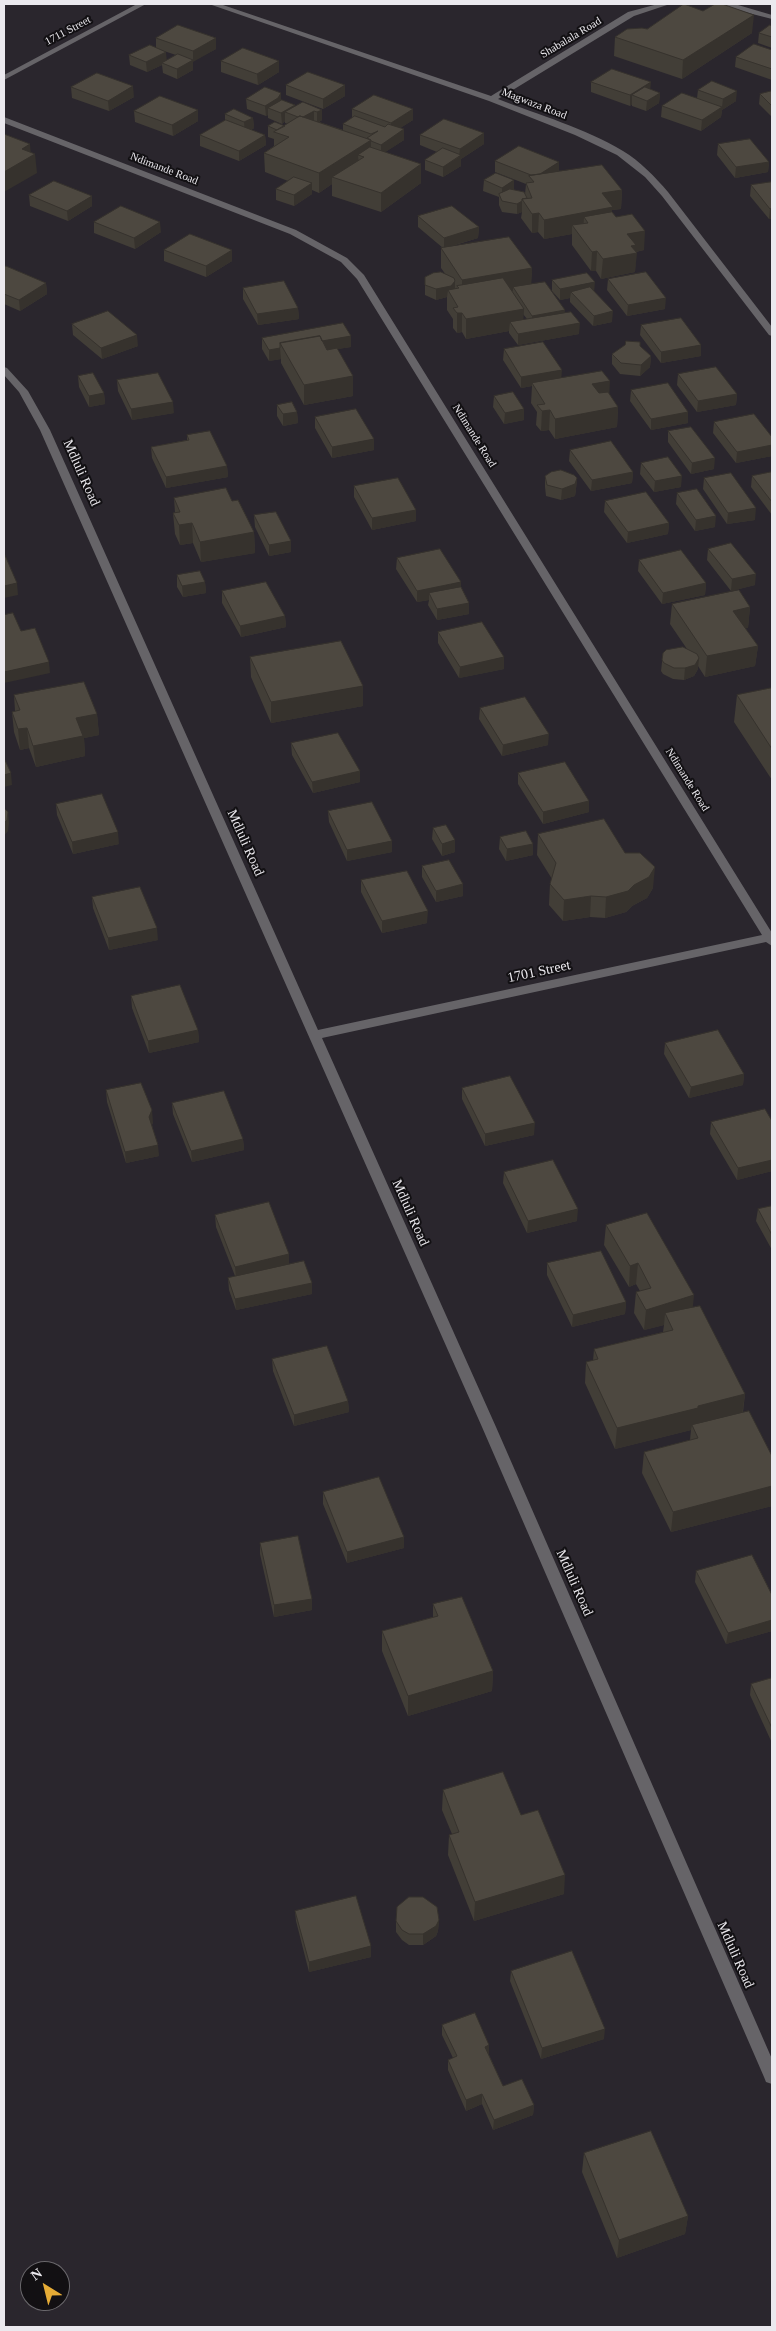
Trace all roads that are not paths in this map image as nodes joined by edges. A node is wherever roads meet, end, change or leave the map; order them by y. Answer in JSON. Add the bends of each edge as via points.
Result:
{"nodes":[{"id":1,"x":142,"y":4,"type":"edge"},
{"id":2,"x":214,"y":4,"type":"edge"},
{"id":3,"x":666,"y":4,"type":"edge"},
{"id":4,"x":717,"y":4,"type":"edge"},
{"id":5,"x":772,"y":17,"type":"edge"},
{"id":6,"x":4,"y":78,"type":"edge"},
{"id":7,"x":492,"y":99,"type":"junction"},
{"id":8,"x":4,"y":120,"type":"edge"},
{"id":9,"x":772,"y":333,"type":"edge"},
{"id":10,"x":4,"y":370,"type":"edge"},
{"id":11,"x":771,"y":939,"type":"edge"},
{"id":12,"x":314,"y":1035,"type":"junction"},
{"id":13,"x":772,"y":2077,"type":"edge"}],
"edges":[{"from":1,"to":6,"type":"street","name":"1711 Street"},
{"from":2,"to":7,"type":"street","name":"Magwaza Road"},
{"from":3,"to":7,"type":"street","name":"Shabalala Road","via":[[631,14]]},
{"from":4,"to":5,"type":"street"},
{"from":7,"to":9,"type":"street","name":"Magwaza Road","via":[[620,153],[648,175]]},
{"from":8,"to":11,"type":"street","name":"Ndimande Road","via":[[293,232],[344,260],[361,277]]},
{"from":10,"to":12,"type":"street","name":"Mdluli Road","via":[[23,391],[45,430]]},
{"from":11,"to":12,"type":"street","name":"1701 Street"},
{"from":12,"to":13,"type":"street","name":"Mdluli Road"}]}
